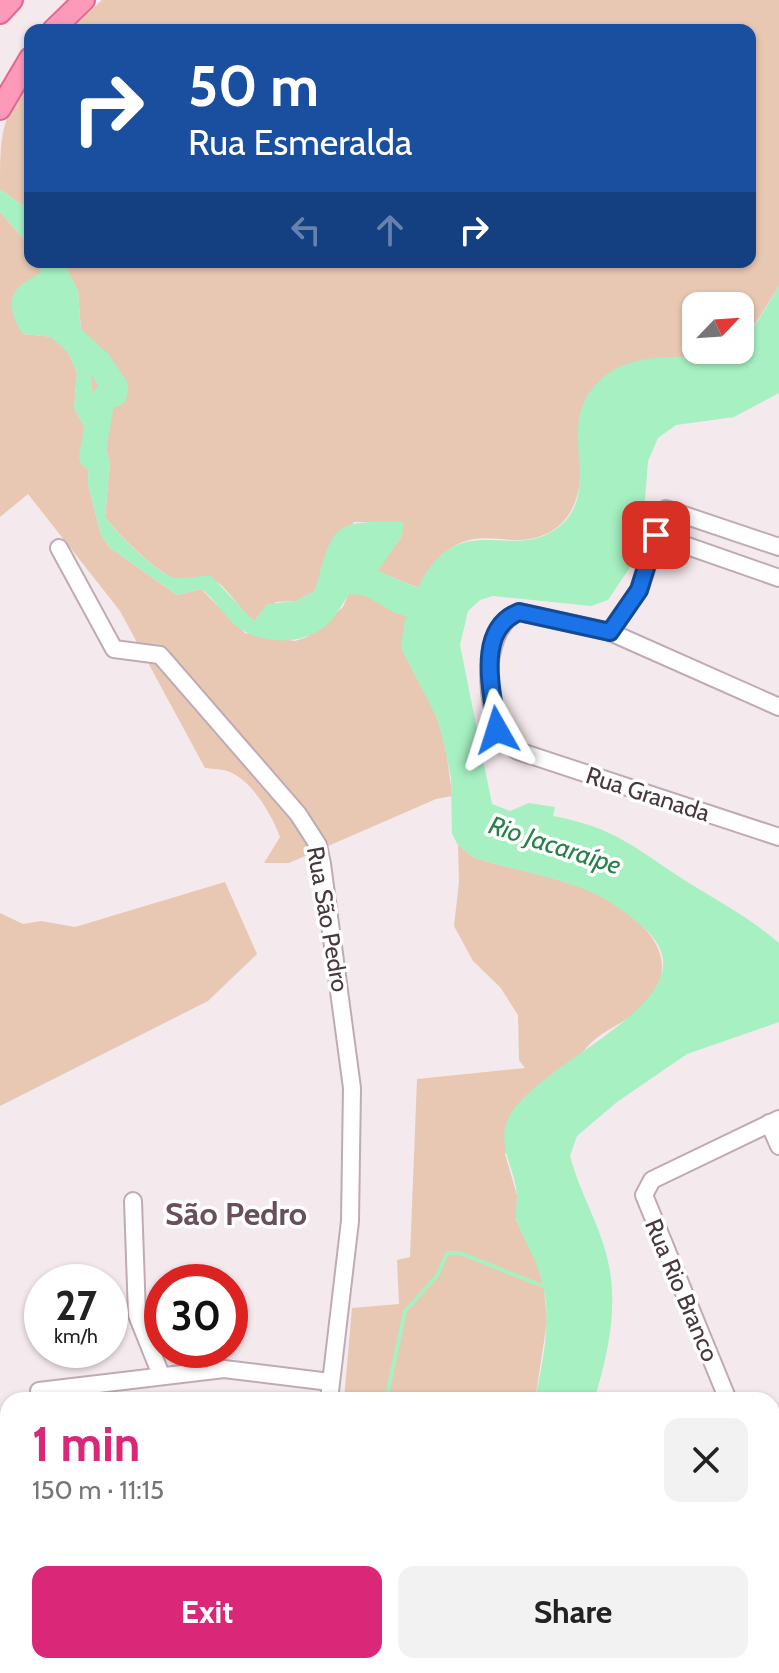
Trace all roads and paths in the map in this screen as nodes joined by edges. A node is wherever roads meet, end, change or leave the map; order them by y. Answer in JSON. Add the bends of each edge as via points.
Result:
{"nodes":[{"id":1,"x":12,"y":0,"type":"edge"},
{"id":2,"x":84,"y":0,"type":"edge"},
{"id":3,"x":0,"y":13,"type":"edge"},
{"id":4,"x":59,"y":24,"type":"edge"},
{"id":5,"x":24,"y":68,"type":"edge"},
{"id":6,"x":0,"y":109,"type":"edge"},
{"id":7,"x":656,"y":535,"type":"junction"},
{"id":8,"x":779,"y":547,"type":"edge"},
{"id":9,"x":59,"y":548,"type":"dead end"},
{"id":10,"x":779,"y":578,"type":"edge"},
{"id":11,"x":610,"y":632,"type":"junction"},
{"id":12,"x":779,"y":707,"type":"edge"},
{"id":13,"x":779,"y":837,"type":"edge"},
{"id":14,"x":774,"y":1121,"type":"edge"},
{"id":15,"x":779,"y":1146,"type":"edge"},
{"id":16,"x":133,"y":1201,"type":"dead end"},
{"id":17,"x":161,"y":1375,"type":"junction"},
{"id":18,"x":330,"y":1382,"type":"junction"},
{"id":19,"x":39,"y":1391,"type":"dead end"},
{"id":20,"x":329,"y":1392,"type":"edge"},
{"id":21,"x":725,"y":1392,"type":"edge"}],
"edges":[{"from":1,"to":3,"type":"main road"},
{"from":2,"to":4,"type":"main road"},
{"from":5,"to":6,"type":"main road"},
{"from":7,"to":8,"type":"street","via":[[663,511],[669,508]]},
{"from":7,"to":10,"type":"street"},
{"from":7,"to":11,"type":"street","via":[[639,590]]},
{"from":9,"to":18,"type":"street","name":"Rua São Pedro","via":[[114,649],[160,655],[298,814],[318,845],[352,1088],[350,1221]]},
{"from":11,"to":12,"type":"street"},
{"from":11,"to":13,"type":"street","name":"Rua Granada","via":[[519,612],[501,622],[489,654],[497,730],[506,744]]},
{"from":14,"to":15,"type":"street"},
{"from":14,"to":21,"type":"street","name":"Rua Rio Branco","via":[[646,1187],[646,1204]]},
{"from":16,"to":17,"type":"street","via":[[137,1315]]},
{"from":17,"to":18,"type":"street","via":[[232,1369]]},
{"from":17,"to":19,"type":"street"},
{"from":18,"to":20,"type":"street","name":"Rua São Pedro"}]}
